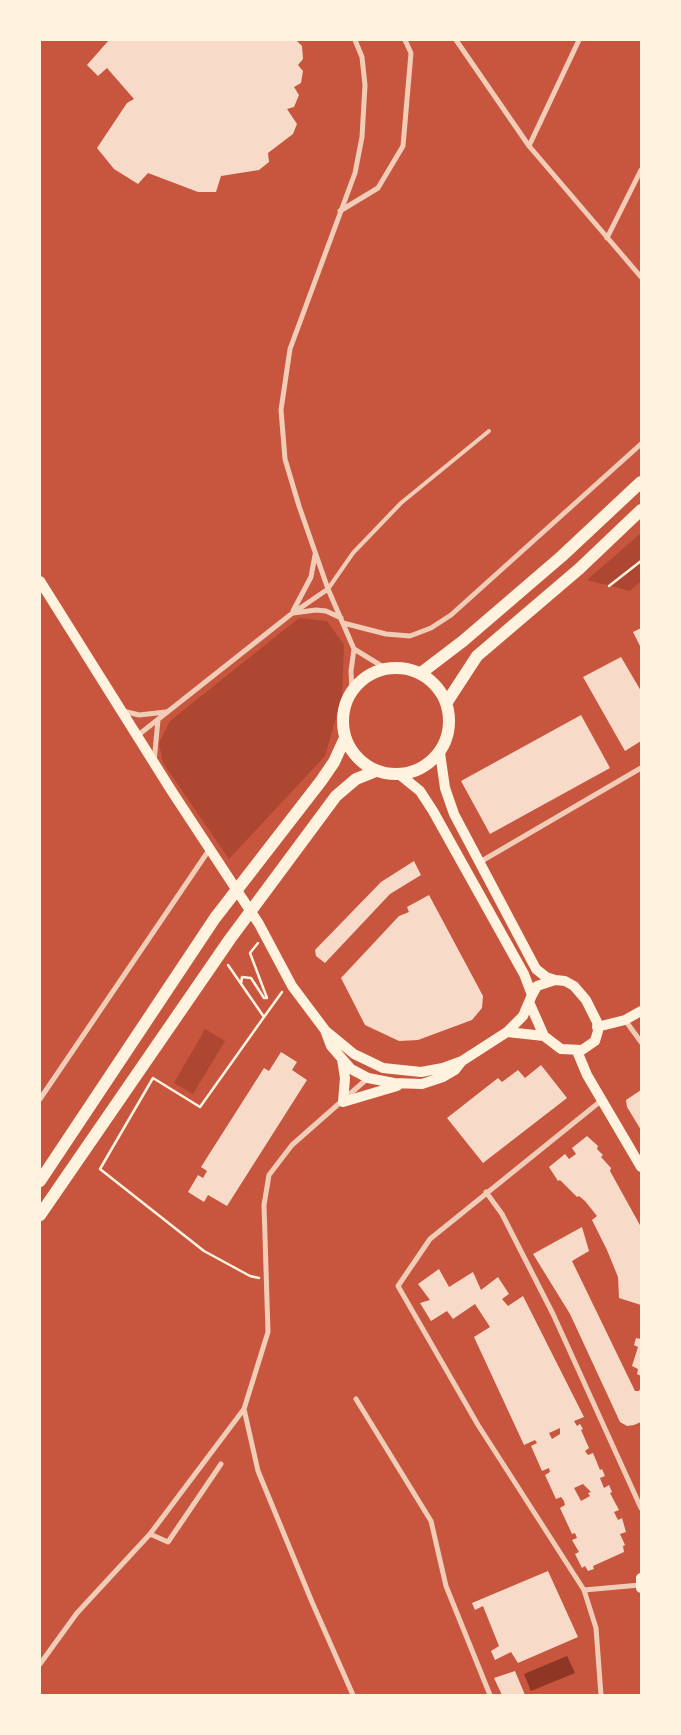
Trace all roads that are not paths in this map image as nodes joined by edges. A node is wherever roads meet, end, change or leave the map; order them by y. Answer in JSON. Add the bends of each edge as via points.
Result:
{"nodes":[{"id":1,"x":355,"y":40,"type":"edge"},
{"id":2,"x":405,"y":40,"type":"edge"},
{"id":3,"x":456,"y":40,"type":"edge"},
{"id":4,"x":579,"y":40,"type":"edge"},
{"id":5,"x":529,"y":146,"type":"junction"},
{"id":6,"x":641,"y":170,"type":"edge"},
{"id":7,"x":339,"y":211,"type":"junction"},
{"id":8,"x":607,"y":238,"type":"junction"},
{"id":9,"x":641,"y":277,"type":"edge"},
{"id":10,"x":489,"y":431,"type":"dead end"},
{"id":11,"x":641,"y":444,"type":"edge"},
{"id":12,"x":641,"y":482,"type":"edge"},
{"id":13,"x":641,"y":510,"type":"edge"},
{"id":14,"x":316,"y":554,"type":"junction"},
{"id":15,"x":40,"y":581,"type":"edge"},
{"id":16,"x":328,"y":589,"type":"junction"},
{"id":17,"x":292,"y":613,"type":"junction"},
{"id":18,"x":342,"y":621,"type":"junction"},
{"id":19,"x":354,"y":649,"type":"junction"},
{"id":20,"x":385,"y":668,"type":"junction"},
{"id":21,"x":421,"y":673,"type":"junction"},
{"id":22,"x":352,"y":692,"type":"junction"},
{"id":23,"x":447,"y":702,"type":"junction"},
{"id":24,"x":120,"y":710,"type":"junction"},
{"id":25,"x":167,"y":712,"type":"junction"},
{"id":26,"x":158,"y":720,"type":"junction"},
{"id":27,"x":136,"y":736,"type":"junction"},
{"id":28,"x":345,"y":738,"type":"junction"},
{"id":29,"x":440,"y":753,"type":"junction"},
{"id":30,"x":154,"y":764,"type":"junction"},
{"id":31,"x":641,"y":768,"type":"edge"},
{"id":32,"x":376,"y":770,"type":"junction"},
{"id":33,"x":399,"y":774,"type":"junction"},
{"id":34,"x":209,"y":850,"type":"junction"},
{"id":35,"x":480,"y":862,"type":"junction"},
{"id":36,"x":555,"y":980,"type":"junction"},
{"id":37,"x":530,"y":998,"type":"junction"},
{"id":38,"x":641,"y":1011,"type":"edge"},
{"id":39,"x":625,"y":1020,"type":"junction"},
{"id":40,"x":597,"y":1027,"type":"junction"},
{"id":41,"x":325,"y":1030,"type":"junction"},
{"id":42,"x":507,"y":1032,"type":"junction"},
{"id":43,"x":544,"y":1036,"type":"junction"},
{"id":44,"x":641,"y":1042,"type":"edge"},
{"id":45,"x":349,"y":1050,"type":"junction"},
{"id":46,"x":577,"y":1051,"type":"junction"},
{"id":47,"x":342,"y":1058,"type":"junction"},
{"id":48,"x":462,"y":1060,"type":"junction"},
{"id":49,"x":432,"y":1070,"type":"junction"},
{"id":50,"x":368,"y":1078,"type":"junction"},
{"id":51,"x":405,"y":1084,"type":"junction"},
{"id":52,"x":40,"y":1099,"type":"edge"},
{"id":53,"x":603,"y":1100,"type":"junction"},
{"id":54,"x":343,"y":1102,"type":"junction"},
{"id":55,"x":641,"y":1167,"type":"edge"},
{"id":56,"x":40,"y":1181,"type":"edge"},
{"id":57,"x":486,"y":1192,"type":"junction"},
{"id":58,"x":40,"y":1215,"type":"edge"},
{"id":59,"x":356,"y":1399,"type":"dead end"},
{"id":60,"x":244,"y":1410,"type":"junction"},
{"id":61,"x":221,"y":1464,"type":"dead end"},
{"id":62,"x":641,"y":1508,"type":"edge"},
{"id":63,"x":150,"y":1534,"type":"junction"},
{"id":64,"x":641,"y":1584,"type":"edge"},
{"id":65,"x":584,"y":1590,"type":"junction"},
{"id":66,"x":40,"y":1664,"type":"edge"},
{"id":67,"x":353,"y":1695,"type":"edge"},
{"id":68,"x":490,"y":1695,"type":"edge"},
{"id":69,"x":601,"y":1695,"type":"edge"}],
"edges":[{"from":1,"to":7,"type":"street","via":[[362,57],[365,85],[362,137],[355,173]]},
{"from":2,"to":7,"type":"street","via":[[411,53],[403,146],[378,188]]},
{"from":3,"to":5,"type":"street"},
{"from":4,"to":5,"type":"street"},
{"from":5,"to":8,"type":"street"},
{"from":6,"to":8,"type":"street"},
{"from":7,"to":14,"type":"street","via":[[290,349],[281,410],[285,459]]},
{"from":8,"to":9,"type":"street"},
{"from":10,"to":16,"type":"lane","via":[[402,503],[353,553]]},
{"from":11,"to":18,"type":"street","via":[[451,615],[431,628],[410,636],[386,634]]},
{"from":12,"to":21,"type":"main road","via":[[562,556]]},
{"from":13,"to":23,"type":"main road","via":[[579,569],[477,656]]},
{"from":14,"to":16,"type":"street"},
{"from":14,"to":17,"type":"street","via":[[311,577]]},
{"from":15,"to":24,"type":"main road"},
{"from":16,"to":17,"type":"street"},
{"from":16,"to":18,"type":"street"},
{"from":17,"to":18,"type":"street","via":[[326,611]]},
{"from":17,"to":25,"type":"street"},
{"from":18,"to":19,"type":"street"},
{"from":19,"to":20,"type":"street"},
{"from":19,"to":22,"type":"street"},
{"from":20,"to":21,"type":"main road"},
{"from":20,"to":22,"type":"main road","via":[[368,675]]},
{"from":21,"to":23,"type":"main road","via":[[436,685]]},
{"from":22,"to":28,"type":"main road","via":[[342,720]]},
{"from":23,"to":29,"type":"main road","via":[[450,719],[448,737]]},
{"from":24,"to":25,"type":"street","via":[[139,715]]},
{"from":24,"to":27,"type":"main road"},
{"from":25,"to":26,"type":"street"},
{"from":26,"to":27,"type":"street"},
{"from":26,"to":30,"type":"street"},
{"from":27,"to":30,"type":"main road"},
{"from":28,"to":32,"type":"main road","via":[[352,752]]},
{"from":28,"to":56,"type":"main road","via":[[334,762],[215,918]]},
{"from":29,"to":33,"type":"main road","via":[[429,764]]},
{"from":29,"to":35,"type":"main road","via":[[445,788],[454,814]]},
{"from":30,"to":34,"type":"main road"},
{"from":31,"to":35,"type":"street"},
{"from":32,"to":33,"type":"main road"},
{"from":32,"to":58,"type":"main road","via":[[356,779],[336,796],[220,953]]},
{"from":33,"to":37,"type":"main road","via":[[420,791],[433,811],[524,974]]},
{"from":34,"to":41,"type":"main road","via":[[259,924],[290,982]]},
{"from":34,"to":52,"type":"street"},
{"from":35,"to":36,"type":"main road","via":[[536,969]]},
{"from":36,"to":37,"type":"main road","via":[[537,986]]},
{"from":36,"to":40,"type":"main road","via":[[565,981],[581,994],[594,1013]]},
{"from":37,"to":42,"type":"main road","via":[[523,1016]]},
{"from":37,"to":43,"type":"main road"},
{"from":38,"to":39,"type":"main road"},
{"from":39,"to":40,"type":"main road"},
{"from":39,"to":44,"type":"street"},
{"from":40,"to":46,"type":"main road","via":[[595,1041]]},
{"from":41,"to":45,"type":"main road"},
{"from":41,"to":47,"type":"main road","via":[[331,1046]]},
{"from":42,"to":43,"type":"main road"},
{"from":42,"to":48,"type":"main road"},
{"from":43,"to":46,"type":"main road","via":[[561,1048]]},
{"from":45,"to":49,"type":"main road","via":[[371,1063],[392,1070]]},
{"from":45,"to":50,"type":"main road","via":[[351,1057],[366,1070]]},
{"from":46,"to":53,"type":"main road"},
{"from":47,"to":50,"type":"main road","via":[[351,1069]]},
{"from":47,"to":54,"type":"main road","via":[[345,1078]]},
{"from":48,"to":49,"type":"main road"},
{"from":48,"to":51,"type":"main road","via":[[455,1070],[443,1077],[422,1084]]},
{"from":49,"to":50,"type":"main road","via":[[417,1077],[378,1071]]},
{"from":50,"to":51,"type":"main road"},
{"from":50,"to":54,"type":"street"},
{"from":51,"to":54,"type":"main road"},
{"from":53,"to":55,"type":"main road"},
{"from":53,"to":57,"type":"street"},
{"from":54,"to":60,"type":"street","via":[[292,1145],[269,1175],[264,1205],[268,1332]]},
{"from":57,"to":62,"type":"street","via":[[502,1214],[553,1314]]},
{"from":57,"to":65,"type":"street","via":[[430,1239],[398,1286],[478,1424]]},
{"from":59,"to":68,"type":"street","via":[[431,1521],[446,1586]]},
{"from":60,"to":63,"type":"street"},
{"from":60,"to":67,"type":"street","via":[[258,1471]]},
{"from":61,"to":63,"type":"street","via":[[168,1542]]},
{"from":63,"to":66,"type":"street","via":[[77,1613]]},
{"from":64,"to":65,"type":"street"},
{"from":65,"to":69,"type":"street","via":[[596,1628]]}]}
